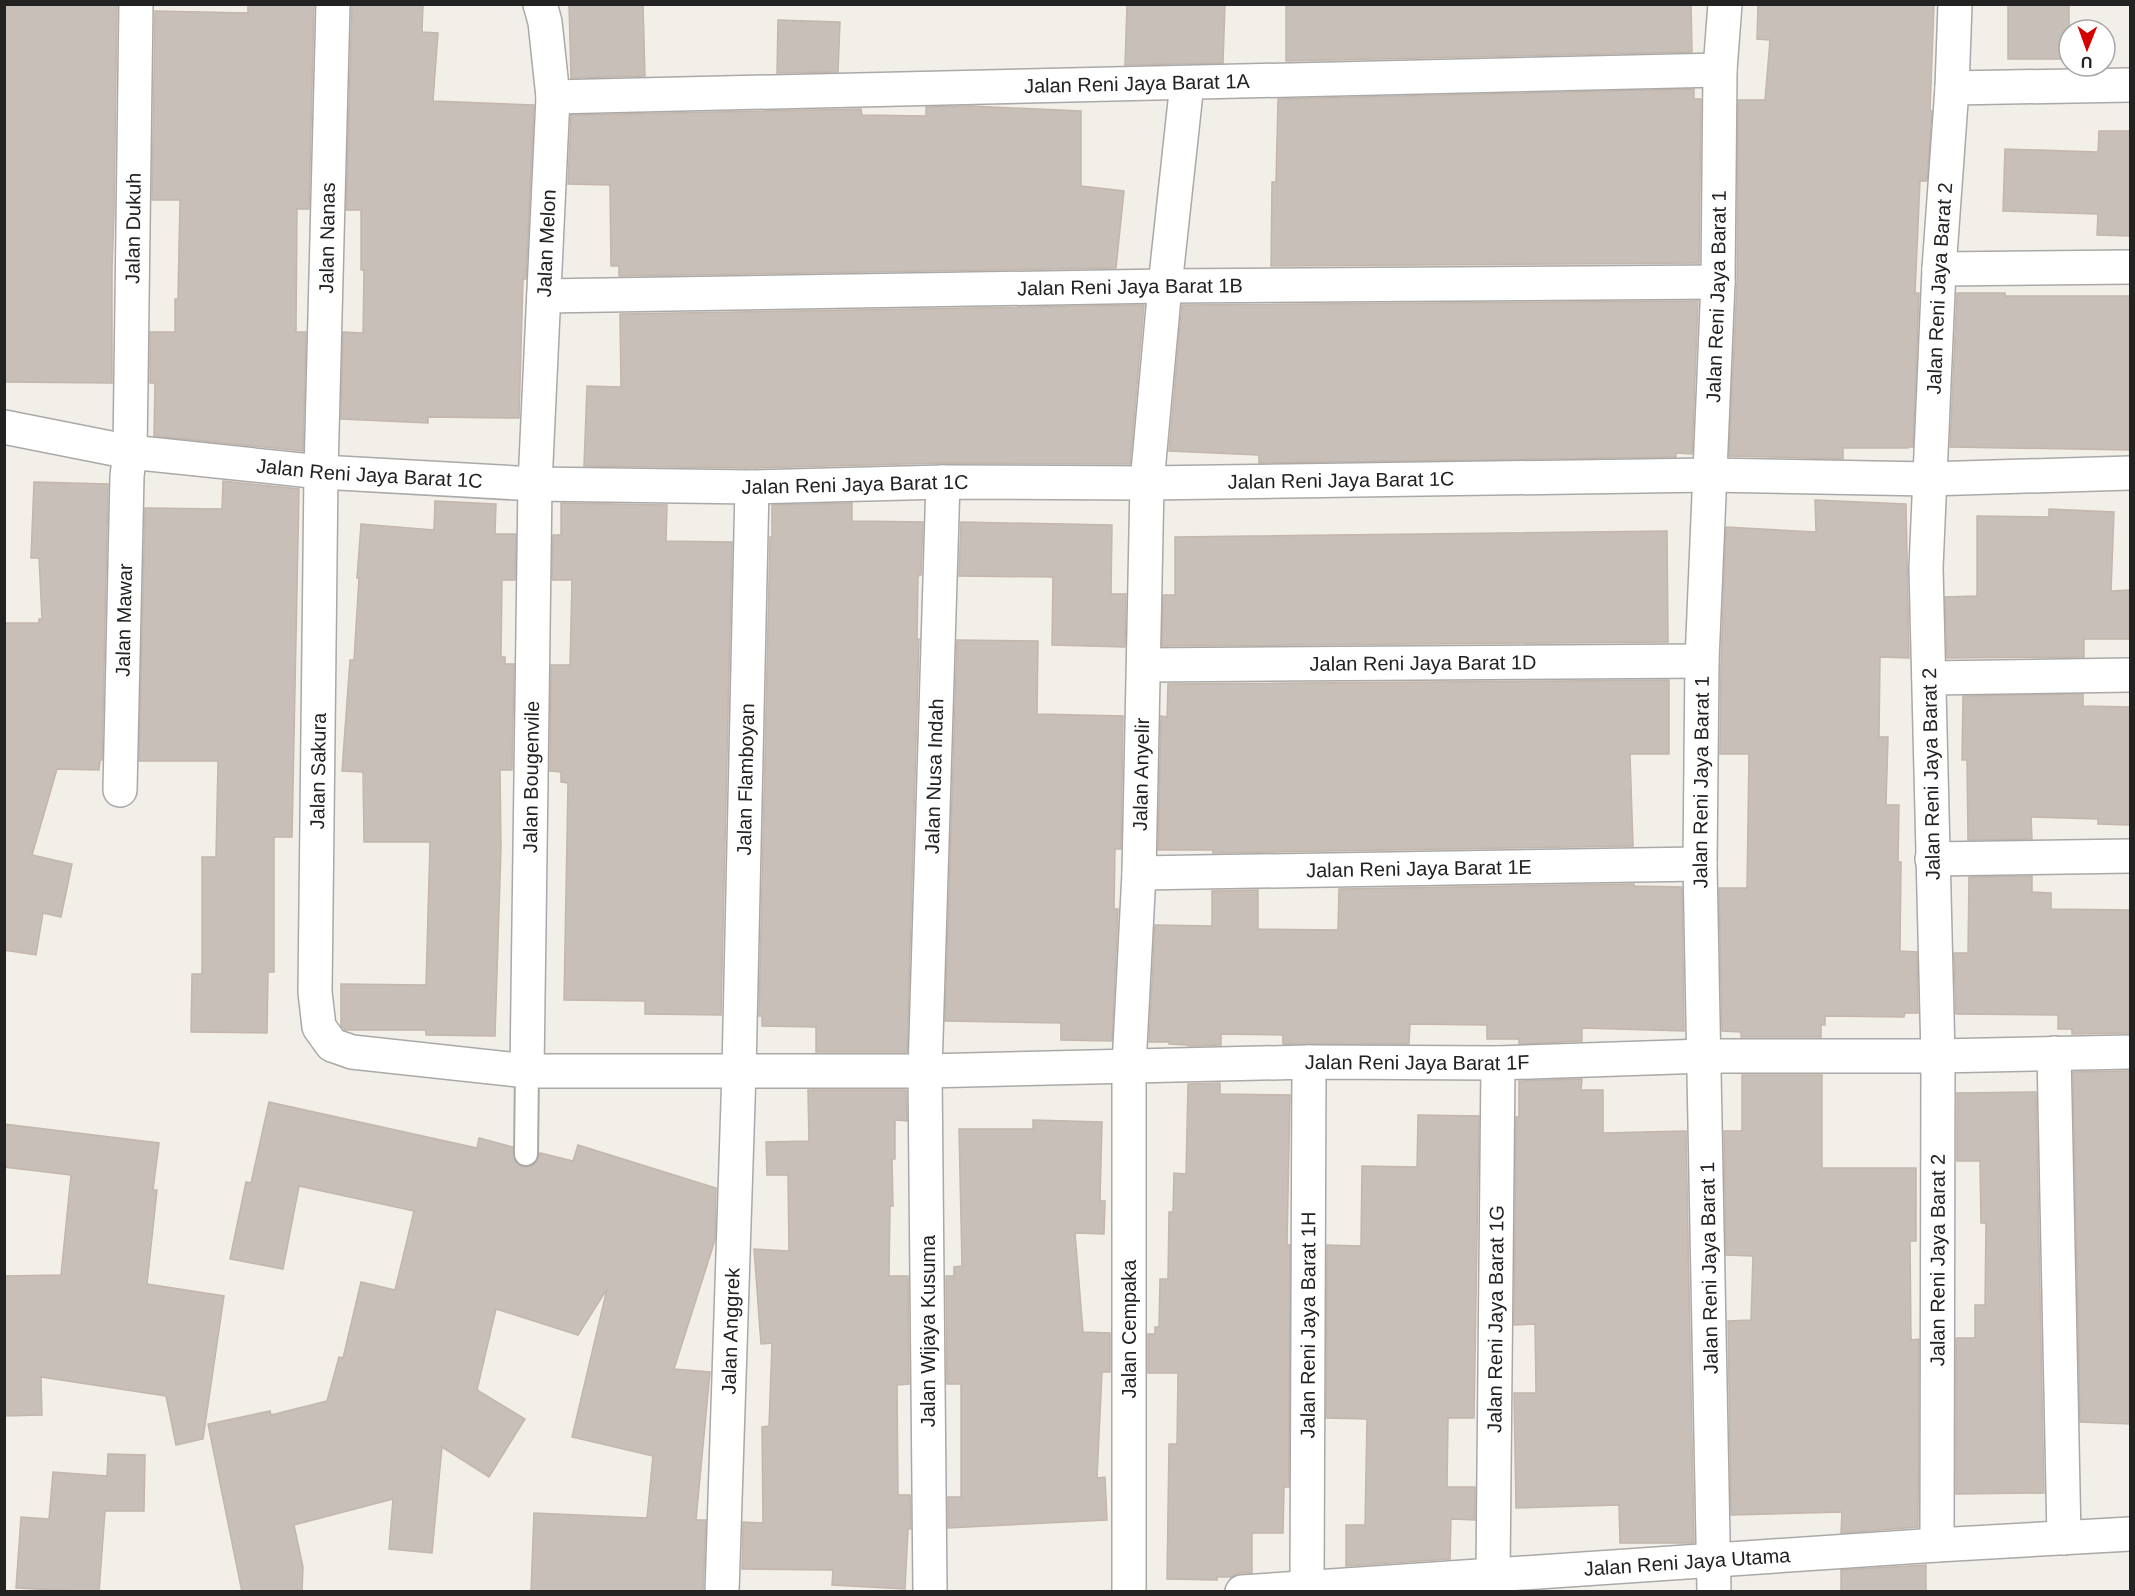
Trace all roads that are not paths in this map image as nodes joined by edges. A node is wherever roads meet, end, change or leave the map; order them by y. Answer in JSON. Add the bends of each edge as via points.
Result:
{"nodes":[{"id":1,"x":136,"y":4,"type":"edge"},
{"id":2,"x":333,"y":4,"type":"edge"},
{"id":3,"x":540,"y":4,"type":"edge"},
{"id":4,"x":1725,"y":4,"type":"edge"},
{"id":5,"x":1955,"y":4,"type":"edge"},
{"id":6,"x":1720,"y":70,"type":"junction"},
{"id":7,"x":1187,"y":83,"type":"junction"},
{"id":8,"x":2130,"y":85,"type":"edge"},
{"id":9,"x":1952,"y":88,"type":"junction"},
{"id":10,"x":553,"y":97,"type":"junction"},
{"id":11,"x":2130,"y":267,"type":"edge"},
{"id":12,"x":1939,"y":268,"type":"junction"},
{"id":13,"x":1718,"y":282,"type":"junction"},
{"id":14,"x":1165,"y":286,"type":"junction"},
{"id":15,"x":544,"y":296,"type":"junction"},
{"id":16,"x":4,"y":427,"type":"edge"},
{"id":17,"x":130,"y":452,"type":"junction"},
{"id":18,"x":321,"y":472,"type":"junction"},
{"id":19,"x":2130,"y":473,"type":"edge"},
{"id":20,"x":1709,"y":476,"type":"junction"},
{"id":21,"x":1929,"y":479,"type":"junction"},
{"id":22,"x":943,"y":482,"type":"junction"},
{"id":23,"x":1147,"y":483,"type":"junction"},
{"id":24,"x":535,"y":484,"type":"junction"},
{"id":25,"x":752,"y":487,"type":"junction"},
{"id":26,"x":1702,"y":661,"type":"junction"},
{"id":27,"x":1144,"y":665,"type":"junction"},
{"id":28,"x":2130,"y":675,"type":"edge"},
{"id":29,"x":1929,"y":678,"type":"junction"},
{"id":30,"x":120,"y":790,"type":"dead end"},
{"id":31,"x":2130,"y":856,"type":"edge"},
{"id":32,"x":1932,"y":859,"type":"junction"},
{"id":33,"x":1700,"y":864,"type":"junction"},
{"id":34,"x":1139,"y":873,"type":"junction"},
{"id":35,"x":352,"y":1052,"type":"joint"},
{"id":36,"x":2130,"y":1052,"type":"edge"},
{"id":37,"x":2054,"y":1053,"type":"junction"},
{"id":38,"x":1705,"y":1056,"type":"junction"},
{"id":39,"x":1938,"y":1056,"type":"junction"},
{"id":40,"x":1310,"y":1062,"type":"junction"},
{"id":41,"x":1498,"y":1063,"type":"junction"},
{"id":42,"x":1129,"y":1066,"type":"junction"},
{"id":43,"x":527,"y":1071,"type":"junction"},
{"id":44,"x":740,"y":1071,"type":"junction"},
{"id":45,"x":926,"y":1071,"type":"junction"},
{"id":46,"x":526,"y":1154,"type":"dead end"},
{"id":47,"x":2130,"y":1534,"type":"edge"},
{"id":48,"x":2064,"y":1538,"type":"junction"},
{"id":49,"x":1937,"y":1545,"type":"junction"},
{"id":50,"x":1714,"y":1559,"type":"junction"},
{"id":51,"x":1493,"y":1574,"type":"junction"},
{"id":52,"x":1307,"y":1587,"type":"junction"},
{"id":53,"x":722,"y":1592,"type":"edge"},
{"id":54,"x":930,"y":1592,"type":"edge"},
{"id":55,"x":1129,"y":1592,"type":"edge"},
{"id":56,"x":1242,"y":1592,"type":"edge"},
{"id":57,"x":1714,"y":1592,"type":"edge"}],
"edges":[{"from":1,"to":17,"type":"street","name":"Jalan Dukuh"},
{"from":2,"to":18,"type":"street","name":"Jalan Nanas"},
{"from":3,"to":10,"type":"street","name":"Jalan Melon"},
{"from":4,"to":6,"type":"street","name":"Jalan Reni Jaya Barat 1"},
{"from":5,"to":9,"type":"street","name":"Jalan Reni Jaya Barat 2"},
{"from":6,"to":7,"type":"street","name":"Jalan Reni Jaya Barat 1A"},
{"from":6,"to":13,"type":"street","name":"Jalan Reni Jaya Barat 1"},
{"from":7,"to":10,"type":"street","name":"Jalan Reni Jaya Barat 1A"},
{"from":7,"to":14,"type":"street","name":"Jalan Anyelir"},
{"from":8,"to":9,"type":"street"},
{"from":9,"to":12,"type":"street","name":"Jalan Reni Jaya Barat 2"},
{"from":10,"to":15,"type":"street","name":"Jalan Melon"},
{"from":11,"to":12,"type":"street"},
{"from":12,"to":21,"type":"street","name":"Jalan Reni Jaya Barat 2"},
{"from":13,"to":14,"type":"street","name":"Jalan Reni Jaya Barat 1B"},
{"from":13,"to":20,"type":"street","name":"Jalan Reni Jaya Barat 1"},
{"from":14,"to":15,"type":"street","name":"Jalan Reni Jaya Barat 1B"},
{"from":14,"to":23,"type":"street","name":"Jalan Anyelir"},
{"from":15,"to":24,"type":"street","name":"Jalan Melon"},
{"from":16,"to":17,"type":"street","name":"Jalan Reni Jaya Barat 1C"},
{"from":17,"to":18,"type":"street","name":"Jalan Reni Jaya Barat 1C"},
{"from":17,"to":30,"type":"street","name":"Jalan Mawar"},
{"from":18,"to":24,"type":"street","name":"Jalan Reni Jaya Barat 1C"},
{"from":18,"to":35,"type":"street","name":"Jalan Sakura","via":[[315,992],[319,1027],[332,1045]]},
{"from":19,"to":21,"type":"street","name":"Jalan Reni Jaya Barat 1C"},
{"from":20,"to":21,"type":"street","name":"Jalan Reni Jaya Barat 1C"},
{"from":20,"to":23,"type":"street","name":"Jalan Reni Jaya Barat 1C"},
{"from":20,"to":26,"type":"street","name":"Jalan Reni Jaya Barat 1"},
{"from":21,"to":29,"type":"street","name":"Jalan Reni Jaya Barat 2"},
{"from":22,"to":23,"type":"street","name":"Jalan Reni Jaya Barat 1C"},
{"from":22,"to":25,"type":"street","name":"Jalan Reni Jaya Barat 1C"},
{"from":22,"to":45,"type":"street","name":"Jalan Nusa Indah"},
{"from":23,"to":27,"type":"street","name":"Jalan Anyelir"},
{"from":24,"to":25,"type":"street","name":"Jalan Reni Jaya Barat 1C"},
{"from":24,"to":43,"type":"street","name":"Jalan Bougenvile"},
{"from":25,"to":44,"type":"street","name":"Jalan Flamboyan"},
{"from":26,"to":27,"type":"street","name":"Jalan Reni Jaya Barat 1D"},
{"from":26,"to":33,"type":"street","name":"Jalan Reni Jaya Barat 1"},
{"from":27,"to":34,"type":"street","name":"Jalan Anyelir"},
{"from":28,"to":29,"type":"street"},
{"from":29,"to":32,"type":"street","name":"Jalan Reni Jaya Barat 2"},
{"from":31,"to":32,"type":"street"},
{"from":32,"to":39,"type":"street","name":"Jalan Reni Jaya Barat 2"},
{"from":33,"to":34,"type":"street","name":"Jalan Reni Jaya Barat 1E"},
{"from":33,"to":38,"type":"street","name":"Jalan Reni Jaya Barat 1"},
{"from":34,"to":42,"type":"street","name":"Jalan Anyelir"},
{"from":35,"to":43,"type":"street","name":"Jalan Reni Jaya Barat 1F"},
{"from":36,"to":37,"type":"street","name":"Jalan Reni Jaya Barat 1F"},
{"from":37,"to":39,"type":"street","name":"Jalan Reni Jaya Barat 1F"},
{"from":37,"to":48,"type":"street"},
{"from":38,"to":39,"type":"street","name":"Jalan Reni Jaya Barat 1F"},
{"from":38,"to":41,"type":"street","name":"Jalan Reni Jaya Barat 1F"},
{"from":38,"to":50,"type":"street","name":"Jalan Reni Jaya Barat 1"},
{"from":39,"to":49,"type":"street","name":"Jalan Reni Jaya Barat 2"},
{"from":40,"to":41,"type":"street","name":"Jalan Reni Jaya Barat 1F"},
{"from":40,"to":42,"type":"street","name":"Jalan Reni Jaya Barat 1F"},
{"from":40,"to":52,"type":"street","name":"Jalan Reni Jaya Barat 1H"},
{"from":41,"to":51,"type":"street","name":"Jalan Reni Jaya Barat 1G"},
{"from":42,"to":45,"type":"street","name":"Jalan Reni Jaya Barat 1F"},
{"from":42,"to":55,"type":"street","name":"Jalan Cempaka"},
{"from":43,"to":44,"type":"street","name":"Jalan Reni Jaya Barat 1F"},
{"from":43,"to":46,"type":"lane"},
{"from":44,"to":45,"type":"street","name":"Jalan Reni Jaya Barat 1F"},
{"from":44,"to":53,"type":"street","name":"Jalan Anggrek"},
{"from":45,"to":54,"type":"street","name":"Jalan Wijaya Kusuma"},
{"from":47,"to":48,"type":"street","name":"Jalan Reni Jaya Utama"},
{"from":48,"to":49,"type":"street","name":"Jalan Reni Jaya Utama"},
{"from":49,"to":50,"type":"street","name":"Jalan Reni Jaya Utama"},
{"from":50,"to":51,"type":"street","name":"Jalan Reni Jaya Utama"},
{"from":50,"to":57,"type":"street","name":"Jalan Reni Jaya Barat 1"},
{"from":51,"to":52,"type":"street","name":"Jalan Reni Jaya Utama"},
{"from":52,"to":56,"type":"street","name":"Jalan Reni Jaya Utama"}]}
